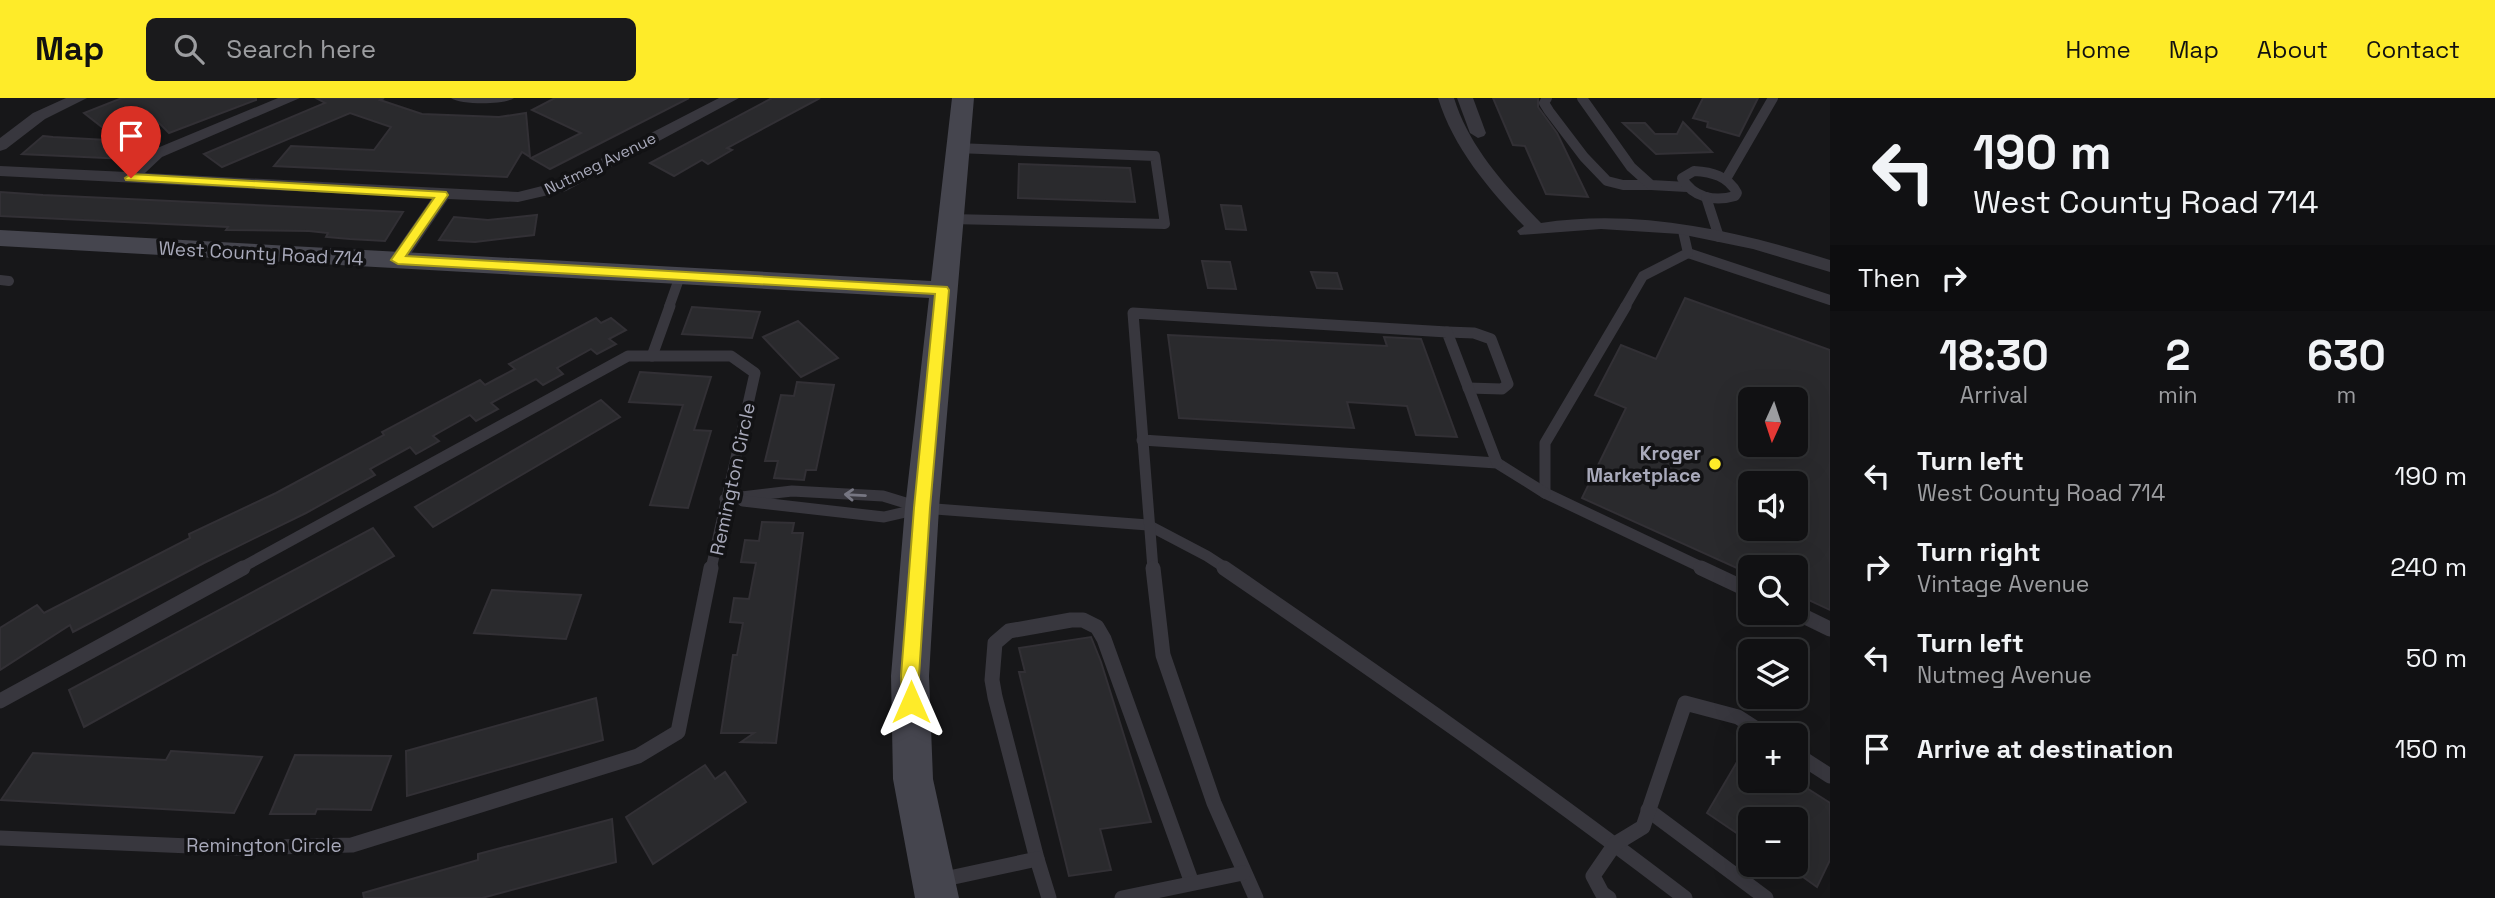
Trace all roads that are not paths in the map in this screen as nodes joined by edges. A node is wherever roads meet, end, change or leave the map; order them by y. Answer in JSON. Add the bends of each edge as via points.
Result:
{"nodes":[{"id":1,"x":79,"y":98,"type":"edge"},
{"id":2,"x":292,"y":98,"type":"edge"},
{"id":3,"x":459,"y":98,"type":"edge"},
{"id":4,"x":506,"y":98,"type":"edge"},
{"id":5,"x":731,"y":98,"type":"edge"},
{"id":6,"x":963,"y":98,"type":"edge"},
{"id":7,"x":1446,"y":98,"type":"edge"},
{"id":8,"x":1465,"y":98,"type":"edge"},
{"id":9,"x":1547,"y":98,"type":"edge"},
{"id":10,"x":1573,"y":98,"type":"edge"},
{"id":11,"x":1582,"y":98,"type":"edge"},
{"id":12,"x":1773,"y":98,"type":"edge"},
{"id":13,"x":0,"y":146,"type":"edge"},
{"id":14,"x":957,"y":148,"type":"junction"},
{"id":15,"x":0,"y":171,"type":"edge"},
{"id":16,"x":131,"y":178,"type":"junction"},
{"id":17,"x":1726,"y":179,"type":"junction"},
{"id":18,"x":1651,"y":185,"type":"junction"},
{"id":19,"x":1687,"y":187,"type":"junction"},
{"id":20,"x":442,"y":195,"type":"junction"},
{"id":21,"x":1706,"y":197,"type":"junction"},
{"id":22,"x":950,"y":219,"type":"junction"},
{"id":23,"x":1538,"y":229,"type":"junction"},
{"id":24,"x":1684,"y":231,"type":"junction"},
{"id":25,"x":1718,"y":237,"type":"junction"},
{"id":26,"x":2,"y":240,"type":"edge"},
{"id":27,"x":1688,"y":253,"type":"junction"},
{"id":28,"x":398,"y":260,"type":"junction"},
{"id":29,"x":1830,"y":267,"type":"edge"},
{"id":30,"x":680,"y":276,"type":"junction"},
{"id":31,"x":942,"y":290,"type":"junction"},
{"id":32,"x":1830,"y":300,"type":"edge"},
{"id":33,"x":1447,"y":332,"type":"junction"},
{"id":34,"x":652,"y":356,"type":"junction"},
{"id":35,"x":1468,"y":388,"type":"junction"},
{"id":36,"x":1142,"y":440,"type":"junction"},
{"id":37,"x":1497,"y":463,"type":"junction"},
{"id":38,"x":1545,"y":493,"type":"junction"},
{"id":39,"x":725,"y":499,"type":"junction"},
{"id":40,"x":922,"y":508,"type":"junction"},
{"id":41,"x":1148,"y":525,"type":"junction"},
{"id":42,"x":1738,"y":585,"type":"edge"},
{"id":43,"x":1808,"y":619,"type":"edge"},
{"id":44,"x":1830,"y":629,"type":"edge"},
{"id":45,"x":0,"y":701,"type":"edge"},
{"id":46,"x":1747,"y":723,"type":"edge"},
{"id":47,"x":1808,"y":762,"type":"edge"},
{"id":48,"x":1830,"y":776,"type":"edge"},
{"id":49,"x":1648,"y":810,"type":"junction"},
{"id":50,"x":0,"y":838,"type":"edge"},
{"id":51,"x":1615,"y":844,"type":"junction"},
{"id":52,"x":1037,"y":859,"type":"junction"},
{"id":53,"x":1243,"y":873,"type":"junction"},
{"id":54,"x":1192,"y":883,"type":"junction"},
{"id":55,"x":935,"y":890,"type":"edge"},
{"id":56,"x":1049,"y":898,"type":"edge"},
{"id":57,"x":1122,"y":898,"type":"edge"},
{"id":58,"x":1256,"y":898,"type":"edge"},
{"id":59,"x":1609,"y":898,"type":"edge"},
{"id":60,"x":1685,"y":898,"type":"edge"},
{"id":61,"x":1766,"y":898,"type":"edge"}],
"edges":[{"from":1,"to":13,"type":"street","via":[[39,117]]},
{"from":2,"to":16,"type":"street","via":[[156,154]]},
{"from":3,"to":4,"type":"street"},
{"from":5,"to":20,"type":"street","name":"Nutmeg Avenue","via":[[559,187],[518,197]]},
{"from":6,"to":14,"type":"street"},
{"from":7,"to":23,"type":"street","via":[[1491,177]]},
{"from":8,"to":23,"type":"street","via":[[1479,137]]},
{"from":9,"to":18,"type":"lane","via":[[1548,109],[1601,178],[1624,186]]},
{"from":10,"to":11,"type":"lane"},
{"from":11,"to":18,"type":"lane","via":[[1630,167]]},
{"from":12,"to":17,"type":"lane"},
{"from":14,"to":22,"type":"street"},
{"from":14,"to":22,"type":"lane","via":[[1155,156],[1165,224]]},
{"from":15,"to":16,"type":"street","name":"Nutmeg Avenue"},
{"from":16,"to":20,"type":"street","name":"Nutmeg Avenue"},
{"from":17,"to":19,"type":"lane","via":[[1702,171],[1688,173],[1682,178]]},
{"from":17,"to":21,"type":"lane","via":[[1736,188],[1735,196]]},
{"from":18,"to":19,"type":"lane"},
{"from":19,"to":21,"type":"lane"},
{"from":20,"to":28,"type":"street"},
{"from":21,"to":25,"type":"lane"},
{"from":22,"to":31,"type":"street"},
{"from":23,"to":24,"type":"street","via":[[1563,223]]},
{"from":24,"to":25,"type":"street"},
{"from":24,"to":27,"type":"lane"},
{"from":25,"to":29,"type":"street","via":[[1754,242]]},
{"from":26,"to":28,"type":"street","name":"West County Road 714"},
{"from":27,"to":32,"type":"lane"},
{"from":27,"to":38,"type":"lane","via":[[1643,276],[1545,443]]},
{"from":28,"to":30,"type":"street","name":"West County Road 714"},
{"from":30,"to":31,"type":"street","name":"West County Road 714"},
{"from":30,"to":34,"type":"lane"},
{"from":31,"to":40,"type":"street"},
{"from":33,"to":35,"type":"lane"},
{"from":33,"to":35,"type":"lane","via":[[1491,339],[1508,384]]},
{"from":33,"to":36,"type":"lane","via":[[1133,313]]},
{"from":34,"to":39,"type":"lane","name":"Remington Circle","via":[[731,356],[755,373]]},
{"from":34,"to":45,"type":"lane","name":"Remington Circle","via":[[628,356]]},
{"from":35,"to":37,"type":"lane"},
{"from":36,"to":37,"type":"lane"},
{"from":36,"to":41,"type":"lane"},
{"from":37,"to":38,"type":"lane"},
{"from":38,"to":42,"type":"lane"},
{"from":39,"to":40,"type":"lane","via":[[884,517]]},
{"from":40,"to":39,"type":"lane","one_way":true,"via":[[883,496],[792,491]]},
{"from":39,"to":50,"type":"lane","name":"Remington Circle","via":[[678,732],[638,756],[352,845],[238,848]]},
{"from":40,"to":41,"type":"lane"},
{"from":40,"to":55,"type":"street","via":[[910,676],[913,779]]},
{"from":41,"to":51,"type":"lane","via":[[1207,556]]},
{"from":41,"to":53,"type":"lane","via":[[1163,655],[1213,803]]},
{"from":43,"to":44,"type":"lane"},
{"from":46,"to":49,"type":"lane","via":[[1685,703]]},
{"from":47,"to":48,"type":"lane"},
{"from":49,"to":51,"type":"lane","via":[[1643,827]]},
{"from":49,"to":61,"type":"lane"},
{"from":51,"to":59,"type":"lane","via":[[1593,876]]},
{"from":51,"to":60,"type":"lane"},
{"from":52,"to":54,"type":"lane","via":[[995,697],[995,643],[1009,631],[1083,620],[1097,627],[1104,639]]},
{"from":52,"to":55,"type":"lane"},
{"from":52,"to":56,"type":"lane"},
{"from":53,"to":54,"type":"lane"},
{"from":53,"to":58,"type":"lane"},
{"from":54,"to":57,"type":"lane"}]}
